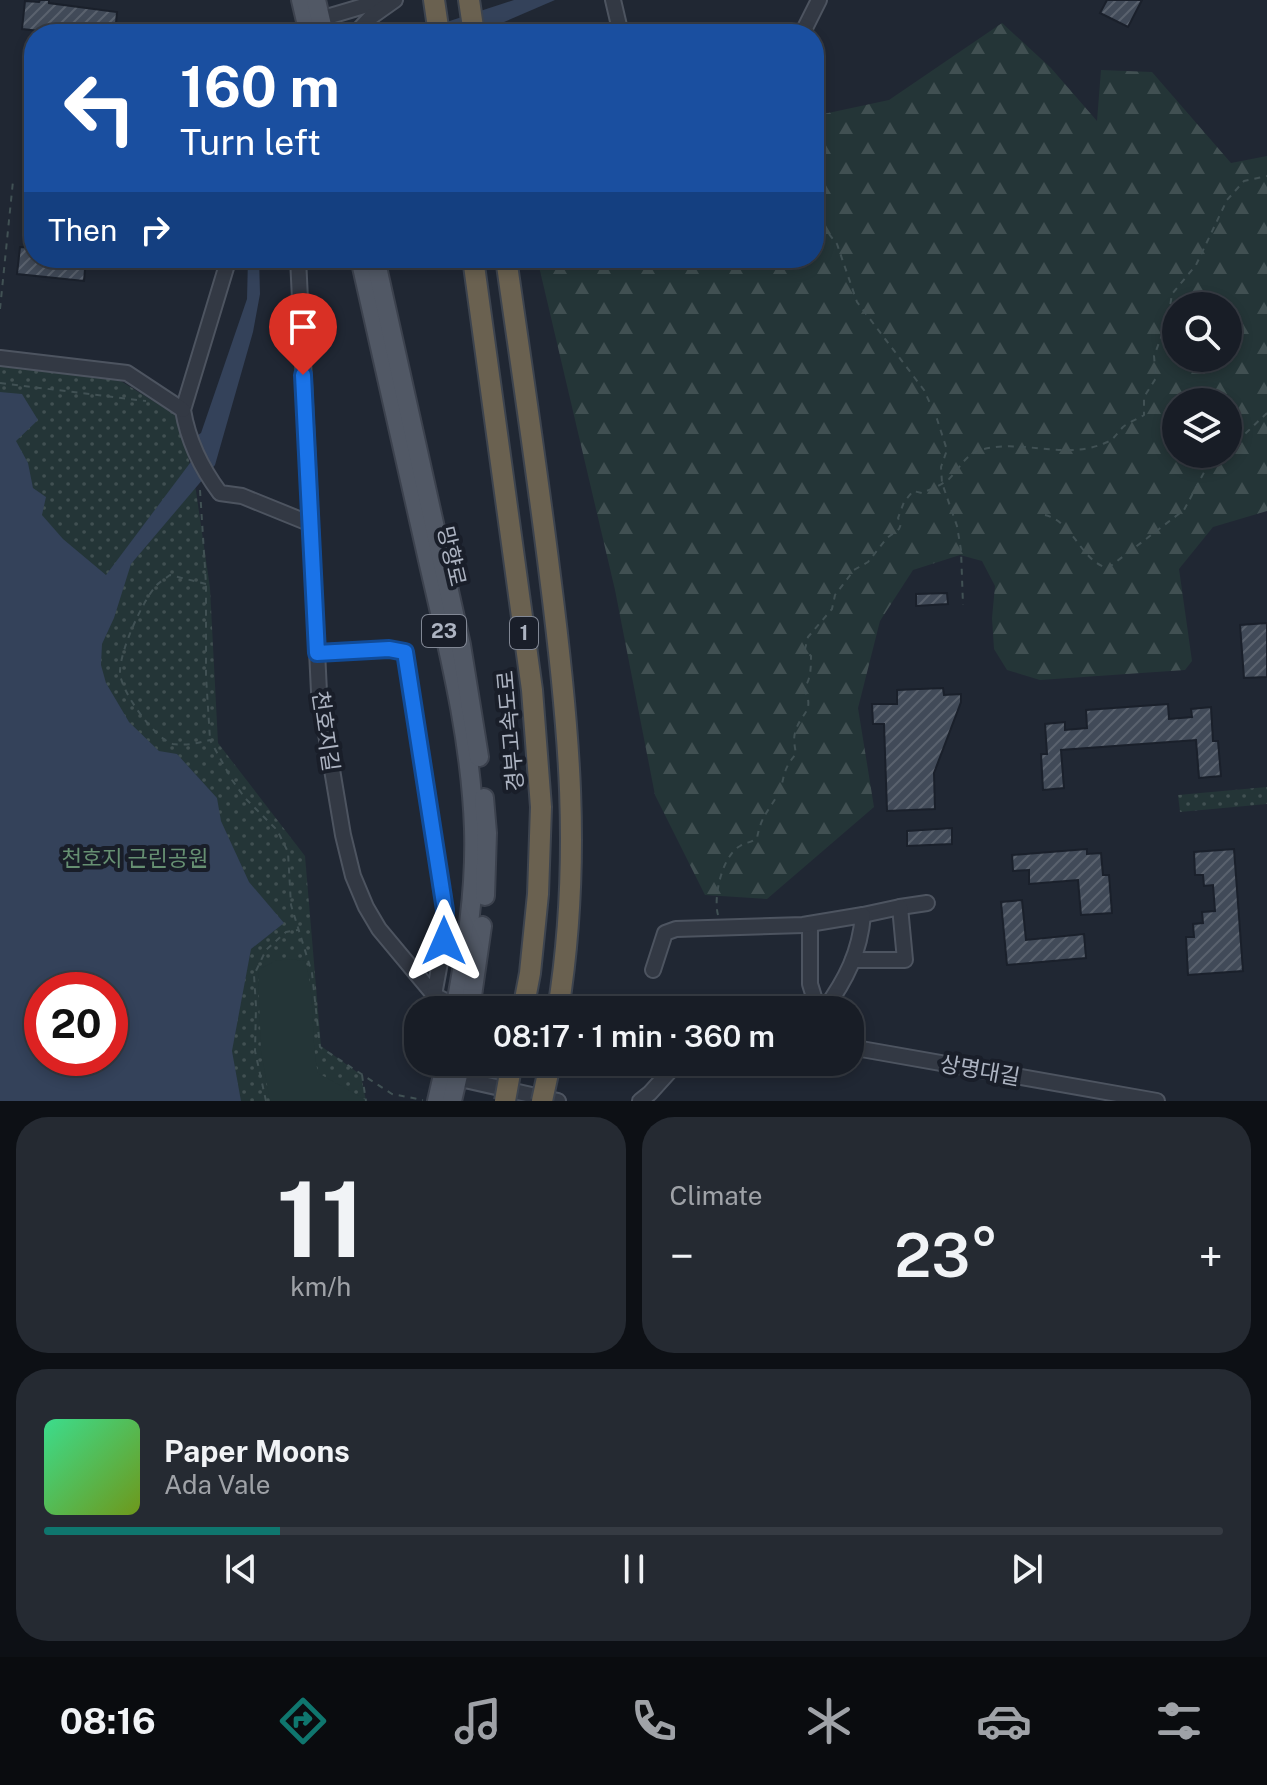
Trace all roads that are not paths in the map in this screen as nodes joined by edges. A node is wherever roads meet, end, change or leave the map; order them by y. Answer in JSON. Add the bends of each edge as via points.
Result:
{"nodes":[{"id":1,"x":301,"y":0,"type":"edge"},
{"id":2,"x":316,"y":0,"type":"edge"},
{"id":3,"x":382,"y":0,"type":"edge"},
{"id":4,"x":395,"y":0,"type":"edge"},
{"id":5,"x":434,"y":0,"type":"edge"},
{"id":6,"x":469,"y":0,"type":"edge"},
{"id":7,"x":613,"y":0,"type":"edge"},
{"id":8,"x":819,"y":0,"type":"edge"},
{"id":9,"x":313,"y":24,"type":"edge"},
{"id":10,"x":315,"y":24,"type":"edge"},
{"id":11,"x":322,"y":24,"type":"edge"},
{"id":12,"x":364,"y":24,"type":"edge"},
{"id":13,"x":438,"y":24,"type":"edge"},
{"id":14,"x":473,"y":24,"type":"edge"},
{"id":15,"x":619,"y":24,"type":"edge"},
{"id":16,"x":807,"y":24,"type":"edge"},
{"id":17,"x":226,"y":268,"type":"edge"},
{"id":18,"x":298,"y":268,"type":"edge"},
{"id":19,"x":362,"y":268,"type":"edge"},
{"id":20,"x":377,"y":268,"type":"edge"},
{"id":21,"x":474,"y":268,"type":"edge"},
{"id":22,"x":507,"y":268,"type":"edge"},
{"id":23,"x":0,"y":358,"type":"edge"},
{"id":24,"x":183,"y":410,"type":"junction"},
{"id":25,"x":311,"y":524,"type":"junction"},
{"id":26,"x":317,"y":653,"type":"junction"},
{"id":27,"x":927,"y":903,"type":"dead end"},
{"id":28,"x":900,"y":907,"type":"junction"},
{"id":29,"x":863,"y":915,"type":"junction"},
{"id":30,"x":810,"y":924,"type":"junction"},
{"id":31,"x":853,"y":960,"type":"junction"},
{"id":32,"x":653,"y":970,"type":"dead end"},
{"id":33,"x":434,"y":995,"type":"joint"},
{"id":34,"x":464,"y":996,"type":"edge"},
{"id":35,"x":465,"y":996,"type":"edge"},
{"id":36,"x":526,"y":996,"type":"edge"},
{"id":37,"x":560,"y":996,"type":"edge"},
{"id":38,"x":815,"y":996,"type":"edge"},
{"id":39,"x":833,"y":996,"type":"edge"},
{"id":40,"x":864,"y":1049,"type":"edge"},
{"id":41,"x":449,"y":1076,"type":"edge"},
{"id":42,"x":452,"y":1076,"type":"edge"},
{"id":43,"x":475,"y":1076,"type":"edge"},
{"id":44,"x":509,"y":1076,"type":"edge"},
{"id":45,"x":547,"y":1076,"type":"edge"},
{"id":46,"x":665,"y":1076,"type":"edge"},
{"id":47,"x":1088,"y":1096,"type":"edge"},
{"id":48,"x":437,"y":1101,"type":"edge"},
{"id":49,"x":452,"y":1101,"type":"edge"},
{"id":50,"x":505,"y":1101,"type":"edge"},
{"id":51,"x":542,"y":1101,"type":"edge"},
{"id":52,"x":558,"y":1101,"type":"edge"},
{"id":53,"x":640,"y":1101,"type":"edge"},
{"id":54,"x":1157,"y":1101,"type":"edge"}],
"edges":[{"from":1,"to":9,"type":"main road"},
{"from":2,"to":10,"type":"main road"},
{"from":3,"to":11,"type":"street"},
{"from":4,"to":12,"type":"street"},
{"from":5,"to":13,"type":"highway"},
{"from":6,"to":14,"type":"highway"},
{"from":7,"to":15,"type":"street"},
{"from":8,"to":16,"type":"street"},
{"from":17,"to":24,"type":"street"},
{"from":18,"to":25,"type":"street","name":"천호지길"},
{"from":19,"to":34,"type":"main road","name":"망향로","number":"23","via":[[449,652],[467,756],[474,887]]},
{"from":20,"to":35,"type":"main road","name":"망향로","number":"23","via":[[475,725],[487,833],[486,890]]},
{"from":21,"to":36,"type":"highway","name":"경부고속도로","number":"1","via":[[532,690],[541,807],[538,894]]},
{"from":22,"to":37,"type":"highway","number":"1","via":[[559,648],[572,787],[572,883]]},
{"from":23,"to":24,"type":"street","via":[[127,373]]},
{"from":24,"to":25,"type":"street","via":[[203,481],[220,493],[242,496]]},
{"from":25,"to":26,"type":"street","name":"천호지길"},
{"from":26,"to":33,"type":"street","name":"천호지길","via":[[329,754],[353,876],[379,929]]},
{"from":26,"to":33,"type":"street","via":[[405,652],[445,910]]},
{"from":27,"to":28,"type":"street"},
{"from":28,"to":29,"type":"street"},
{"from":28,"to":31,"type":"street","via":[[905,960]]},
{"from":29,"to":30,"type":"street"},
{"from":29,"to":31,"type":"street"},
{"from":30,"to":32,"type":"street","via":[[676,929],[665,933]]},
{"from":30,"to":38,"type":"street","via":[[810,984]]},
{"from":31,"to":39,"type":"street"},
{"from":40,"to":47,"type":"street","name":"상명대길","via":[[977,1068]]},
{"from":41,"to":48,"type":"main road"},
{"from":42,"to":49,"type":"main road"},
{"from":43,"to":52,"type":"street"},
{"from":44,"to":50,"type":"highway","bridge":true},
{"from":45,"to":51,"type":"highway","bridge":true},
{"from":46,"to":53,"type":"street"},
{"from":47,"to":54,"type":"street","name":"상명대길"}]}
